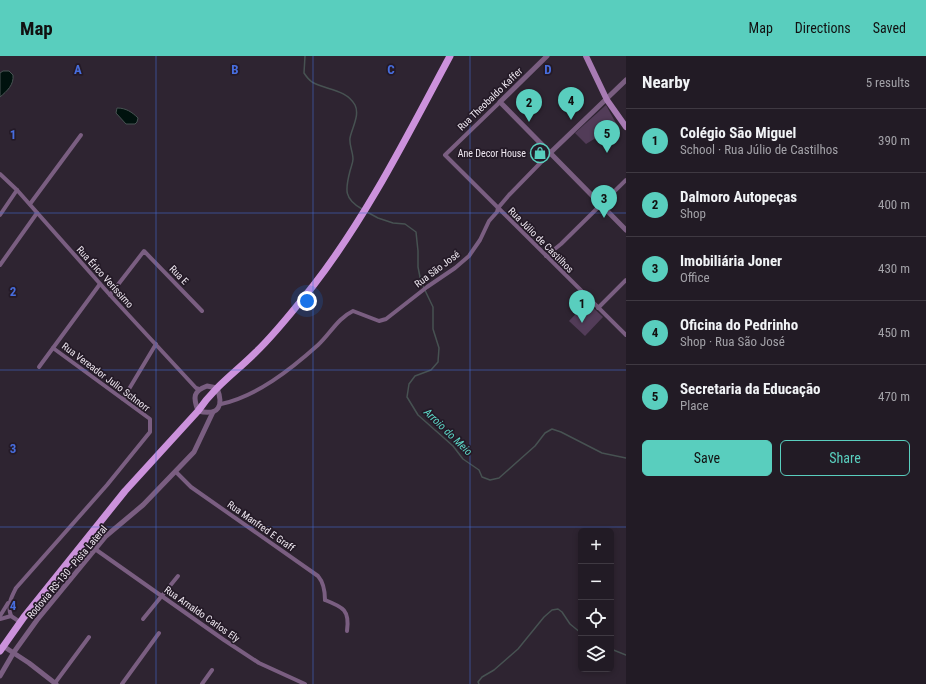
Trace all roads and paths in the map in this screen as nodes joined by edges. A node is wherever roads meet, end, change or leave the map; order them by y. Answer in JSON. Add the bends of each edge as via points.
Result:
{"nodes":[{"id":1,"x":450,"y":56,"type":"edge"},
{"id":2,"x":547,"y":56,"type":"edge"},
{"id":3,"x":586,"y":56,"type":"edge"},
{"id":4,"x":626,"y":80,"type":"edge"},
{"id":5,"x":607,"y":100,"type":"junction"},
{"id":6,"x":500,"y":102,"type":"junction"},
{"id":7,"x":626,"y":127,"type":"edge"},
{"id":8,"x":81,"y":135,"type":"dead end"},
{"id":9,"x":550,"y":153,"type":"junction"},
{"id":10,"x":445,"y":155,"type":"joint"},
{"id":11,"x":0,"y":174,"type":"edge"},
{"id":12,"x":626,"y":180,"type":"edge"},
{"id":13,"x":17,"y":190,"type":"junction"},
{"id":14,"x":30,"y":204,"type":"junction"},
{"id":15,"x":602,"y":205,"type":"junction"},
{"id":16,"x":498,"y":208,"type":"junction"},
{"id":17,"x":37,"y":213,"type":"junction"},
{"id":18,"x":0,"y":215,"type":"edge"},
{"id":19,"x":626,"y":230,"type":"edge"},
{"id":20,"x":546,"y":256,"type":"junction"},
{"id":21,"x":0,"y":265,"type":"edge"},
{"id":22,"x":626,"y":280,"type":"edge"},
{"id":23,"x":100,"y":284,"type":"junction"},
{"id":24,"x":110,"y":295,"type":"junction"},
{"id":25,"x":598,"y":308,"type":"junction"},
{"id":26,"x":202,"y":311,"type":"dead end"},
{"id":27,"x":626,"y":335,"type":"edge"},
{"id":28,"x":156,"y":344,"type":"junction"},
{"id":29,"x":53,"y":348,"type":"junction"},
{"id":30,"x":39,"y":367,"type":"dead end"},
{"id":31,"x":217,"y":388,"type":"junction"},
{"id":32,"x":199,"y":389,"type":"junction"},
{"id":33,"x":123,"y":399,"type":"junction"},
{"id":34,"x":221,"y":404,"type":"junction"},
{"id":35,"x":198,"y":410,"type":"junction"},
{"id":36,"x":214,"y":412,"type":"junction"},
{"id":37,"x":176,"y":472,"type":"junction"},
{"id":38,"x":95,"y":549,"type":"junction"},
{"id":39,"x":178,"y":576,"type":"dead end"},
{"id":40,"x":161,"y":596,"type":"junction"},
{"id":41,"x":10,"y":601,"type":"junction"},
{"id":42,"x":11,"y":616,"type":"junction"},
{"id":43,"x":0,"y":618,"type":"edge"},
{"id":44,"x":143,"y":619,"type":"dead end"},
{"id":45,"x":20,"y":622,"type":"junction"},
{"id":46,"x":346,"y":631,"type":"dead end"},
{"id":47,"x":159,"y":633,"type":"dead end"},
{"id":48,"x":89,"y":637,"type":"dead end"},
{"id":49,"x":2,"y":648,"type":"edge"},
{"id":50,"x":14,"y":652,"type":"junction"},
{"id":51,"x":212,"y":670,"type":"dead end"},
{"id":52,"x":0,"y":676,"type":"edge"},
{"id":53,"x":56,"y":683,"type":"edge"},
{"id":54,"x":122,"y":684,"type":"edge"},
{"id":55,"x":202,"y":684,"type":"edge"},
{"id":56,"x":305,"y":684,"type":"edge"}],
"edges":[{"from":1,"to":31,"type":"main road","via":[[374,196],[313,286],[256,352]]},
{"from":2,"to":6,"type":"street","name":"Rua Theobaldo Kaffer"},
{"from":3,"to":5,"type":"main road"},
{"from":4,"to":5,"type":"street","name":"Rua São José"},
{"from":5,"to":7,"type":"main road"},
{"from":5,"to":9,"type":"street","name":"Rua São José"},
{"from":6,"to":9,"type":"street"},
{"from":6,"to":10,"type":"street","name":"Rua Theobaldo Kaffer"},
{"from":8,"to":14,"type":"street"},
{"from":9,"to":15,"type":"street"},
{"from":9,"to":16,"type":"street","name":"Rua São José"},
{"from":10,"to":16,"type":"street","name":"Rua Júlio de Castilhos"},
{"from":11,"to":13,"type":"street","name":"Rua Érico Veríssimo"},
{"from":12,"to":15,"type":"street"},
{"from":13,"to":14,"type":"street","name":"Rua Érico Veríssimo"},
{"from":13,"to":18,"type":"street"},
{"from":14,"to":17,"type":"street","name":"Rua Érico Veríssimo"},
{"from":15,"to":19,"type":"street"},
{"from":15,"to":20,"type":"street"},
{"from":16,"to":20,"type":"street","name":"Rua Júlio de Castilhos"},
{"from":16,"to":34,"type":"street","name":"Rua São José","via":[[469,256],[386,319],[379,321],[353,311],[345,315],[318,345],[287,370],[247,395]]},
{"from":17,"to":21,"type":"street"},
{"from":17,"to":23,"type":"street","name":"Rua Érico Veríssimo"},
{"from":20,"to":25,"type":"street","name":"Rua Júlio de Castilhos"},
{"from":22,"to":25,"type":"street"},
{"from":23,"to":24,"type":"street","name":"Rua Érico Veríssimo"},
{"from":23,"to":29,"type":"street"},
{"from":24,"to":26,"type":"street","name":"Rua E","via":[[144,251]]},
{"from":24,"to":28,"type":"street","name":"Rua Érico Veríssimo"},
{"from":25,"to":27,"type":"street","name":"Rua Júlio de Castilhos"},
{"from":28,"to":32,"type":"street","name":"Rua Érico Veríssimo"},
{"from":28,"to":33,"type":"street"},
{"from":29,"to":30,"type":"street"},
{"from":29,"to":33,"type":"street","name":"Rua Vereador Julio Schnorr"},
{"from":31,"to":32,"type":"street","via":[[207,386]]},
{"from":31,"to":34,"type":"street"},
{"from":31,"to":35,"type":"main road"},
{"from":32,"to":35,"type":"street","via":[[195,395]]},
{"from":33,"to":41,"type":"street","name":"Rua Vereador Julio Schnorr","via":[[150,419],[150,432],[16,588]]},
{"from":34,"to":36,"type":"street","name":"Rodovia RS-130 - Pista Lateral"},
{"from":35,"to":36,"type":"street"},
{"from":35,"to":45,"type":"main road","via":[[125,491]]},
{"from":36,"to":37,"type":"street","name":"Rodovia RS-130 - Pista Lateral","via":[[194,452]]},
{"from":37,"to":38,"type":"street","name":"Rodovia RS-130 - Pista Lateral"},
{"from":37,"to":46,"type":"street","name":"Rua Manfred E Graff","via":[[191,487],[318,576],[325,590],[325,600],[347,614]]},
{"from":38,"to":40,"type":"street","name":"Rua Arnaldo Carlos Ely"},
{"from":38,"to":50,"type":"street","name":"Rodovia RS-130 - Pista Lateral"},
{"from":39,"to":40,"type":"street"},
{"from":40,"to":44,"type":"street"},
{"from":40,"to":56,"type":"street","name":"Rua Arnaldo Carlos Ely","via":[[259,663]]},
{"from":41,"to":42,"type":"street"},
{"from":41,"to":43,"type":"street"},
{"from":42,"to":43,"type":"street"},
{"from":42,"to":45,"type":"street"},
{"from":45,"to":49,"type":"main road"},
{"from":47,"to":54,"type":"street"},
{"from":48,"to":53,"type":"street"},
{"from":49,"to":50,"type":"street"},
{"from":50,"to":52,"type":"street","name":"Rodovia RS-130 - Pista Lateral"},
{"from":50,"to":53,"type":"street"},
{"from":51,"to":55,"type":"street"}]}
